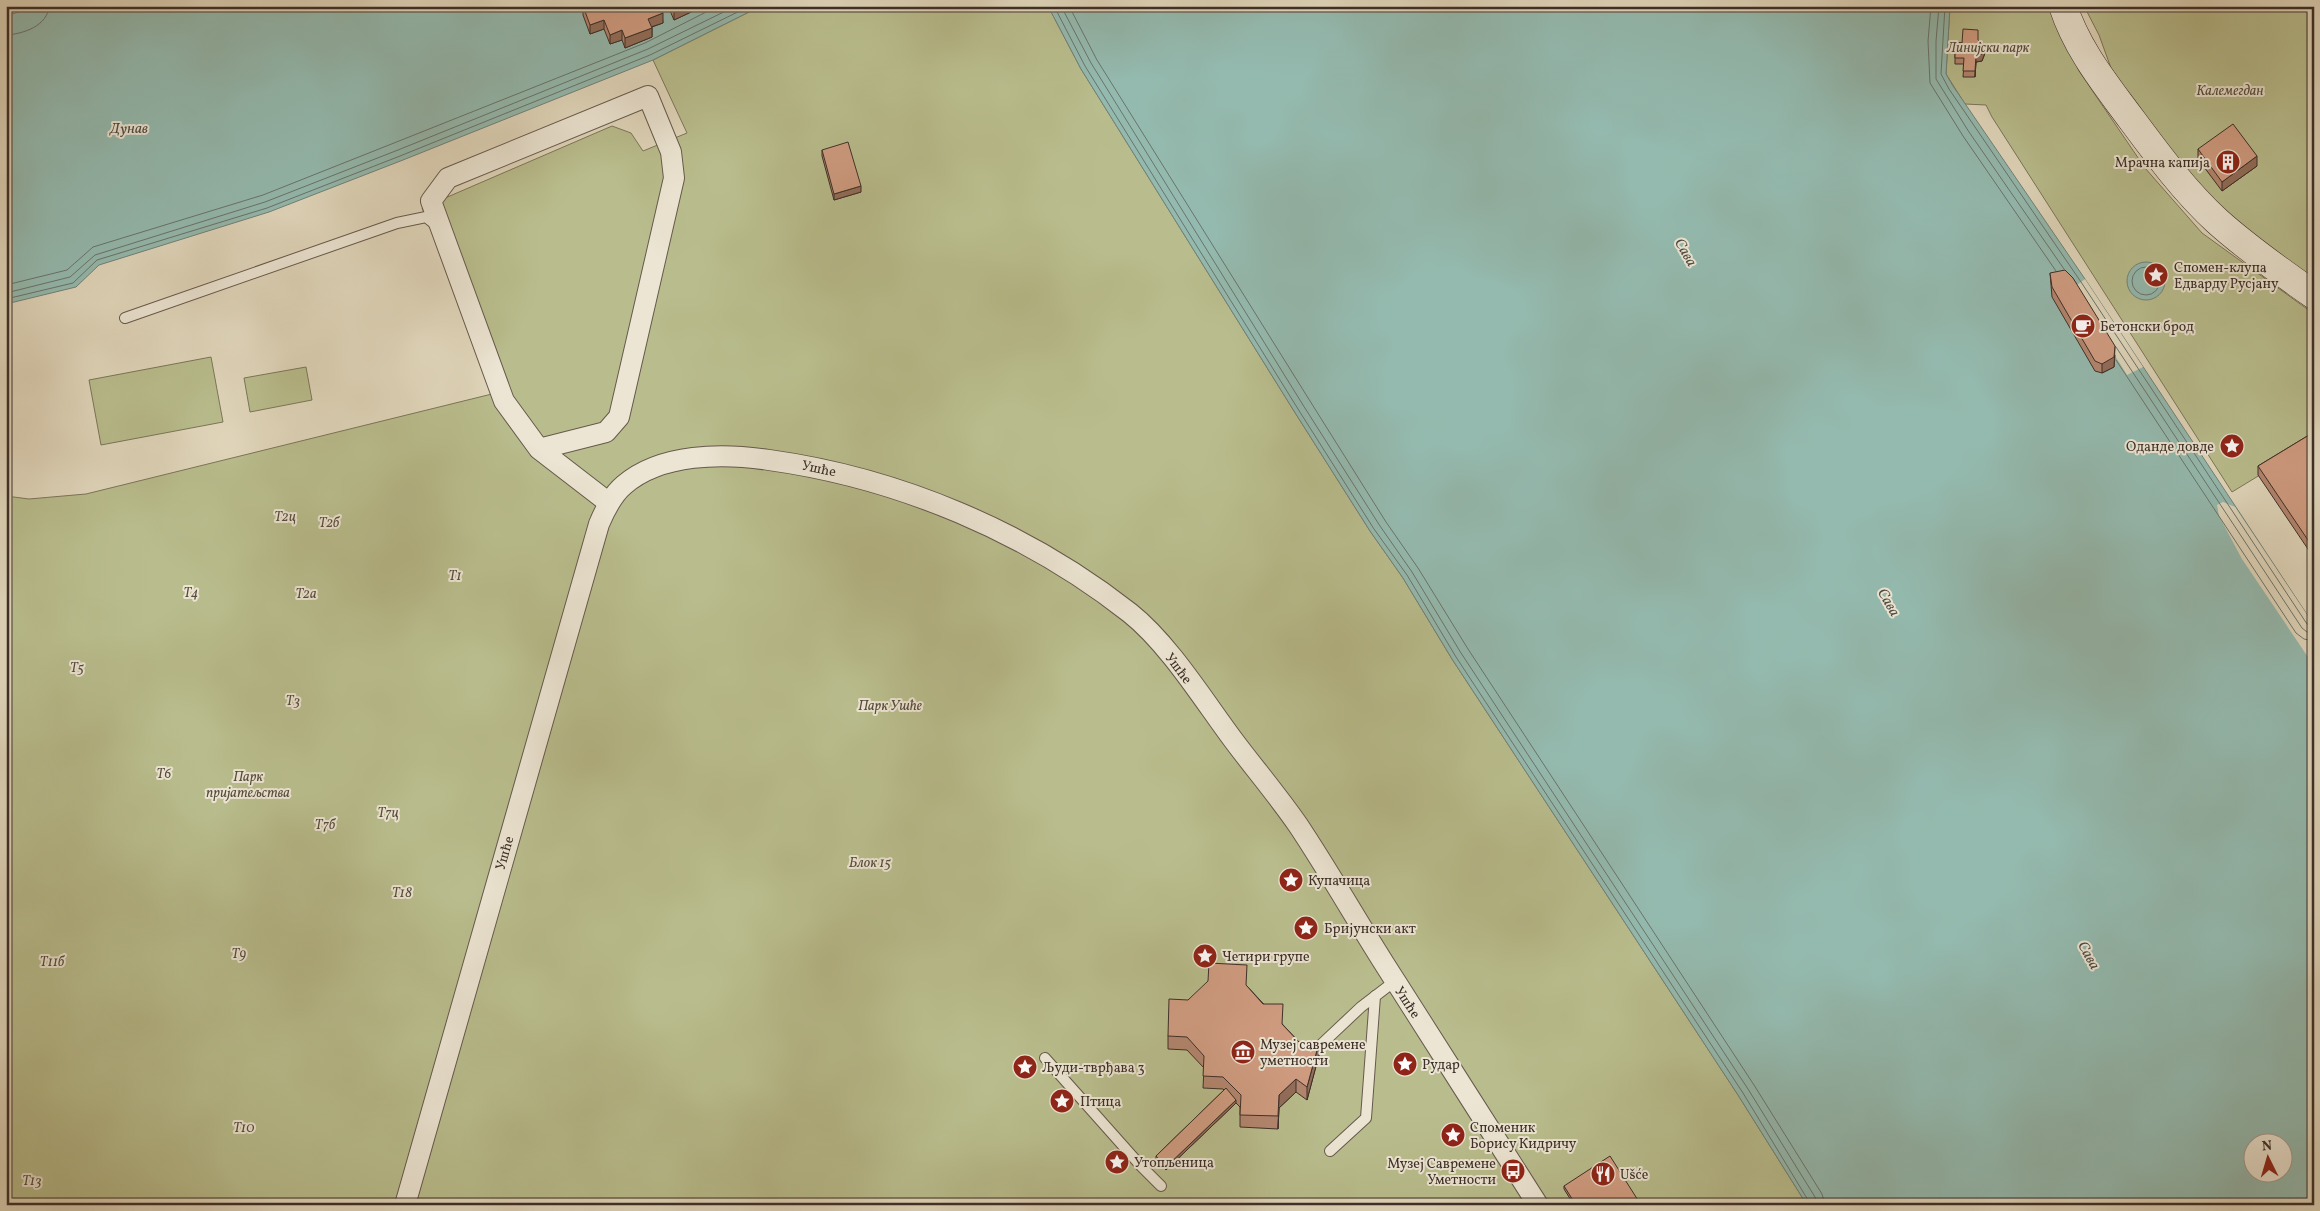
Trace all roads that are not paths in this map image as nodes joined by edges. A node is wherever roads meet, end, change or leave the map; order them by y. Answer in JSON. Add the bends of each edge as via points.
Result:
{"nodes":[{"id":1,"x":2062,"y":6,"type":"edge"},
{"id":2,"x":442,"y":231,"type":"junction"},
{"id":3,"x":2314,"y":296,"type":"edge"},
{"id":4,"x":125,"y":318,"type":"dead end"},
{"id":5,"x":539,"y":449,"type":"junction"},
{"id":6,"x":609,"y":503,"type":"junction"},
{"id":7,"x":1395,"y":981,"type":"junction"},
{"id":8,"x":1375,"y":996,"type":"junction"},
{"id":9,"x":1310,"y":1055,"type":"edge"},
{"id":10,"x":1045,"y":1058,"type":"dead end"},
{"id":11,"x":1330,"y":1151,"type":"dead end"},
{"id":12,"x":1161,"y":1186,"type":"dead end"},
{"id":13,"x":405,"y":1205,"type":"edge"},
{"id":14,"x":1538,"y":1205,"type":"edge"}],
"edges":[{"from":1,"to":3,"type":"main road","via":[[2080,46],[2099,75],[2197,201],[2254,251]]},
{"from":2,"to":4,"type":"lane","via":[[426,217],[397,223]]},
{"from":2,"to":5,"type":"street","via":[[504,401]]},
{"from":2,"to":5,"type":"street","via":[[431,201],[448,178],[648,96],[671,152],[674,178],[619,417],[606,432]]},
{"from":5,"to":6,"type":"street"},
{"from":6,"to":7,"type":"street","name":"Ушће","via":[[621,487],[663,464],[726,456],[763,459],[818,467],[923,497],[1050,559],[1131,614],[1160,643],[1297,825]]},
{"from":6,"to":13,"type":"street","name":"Ушће","via":[[593,537]]},
{"from":7,"to":8,"type":"lane"},
{"from":7,"to":14,"type":"street","name":"Ушће"},
{"from":8,"to":9,"type":"lane"},
{"from":8,"to":11,"type":"lane","via":[[1366,1118]]},
{"from":10,"to":12,"type":"lane"}]}
